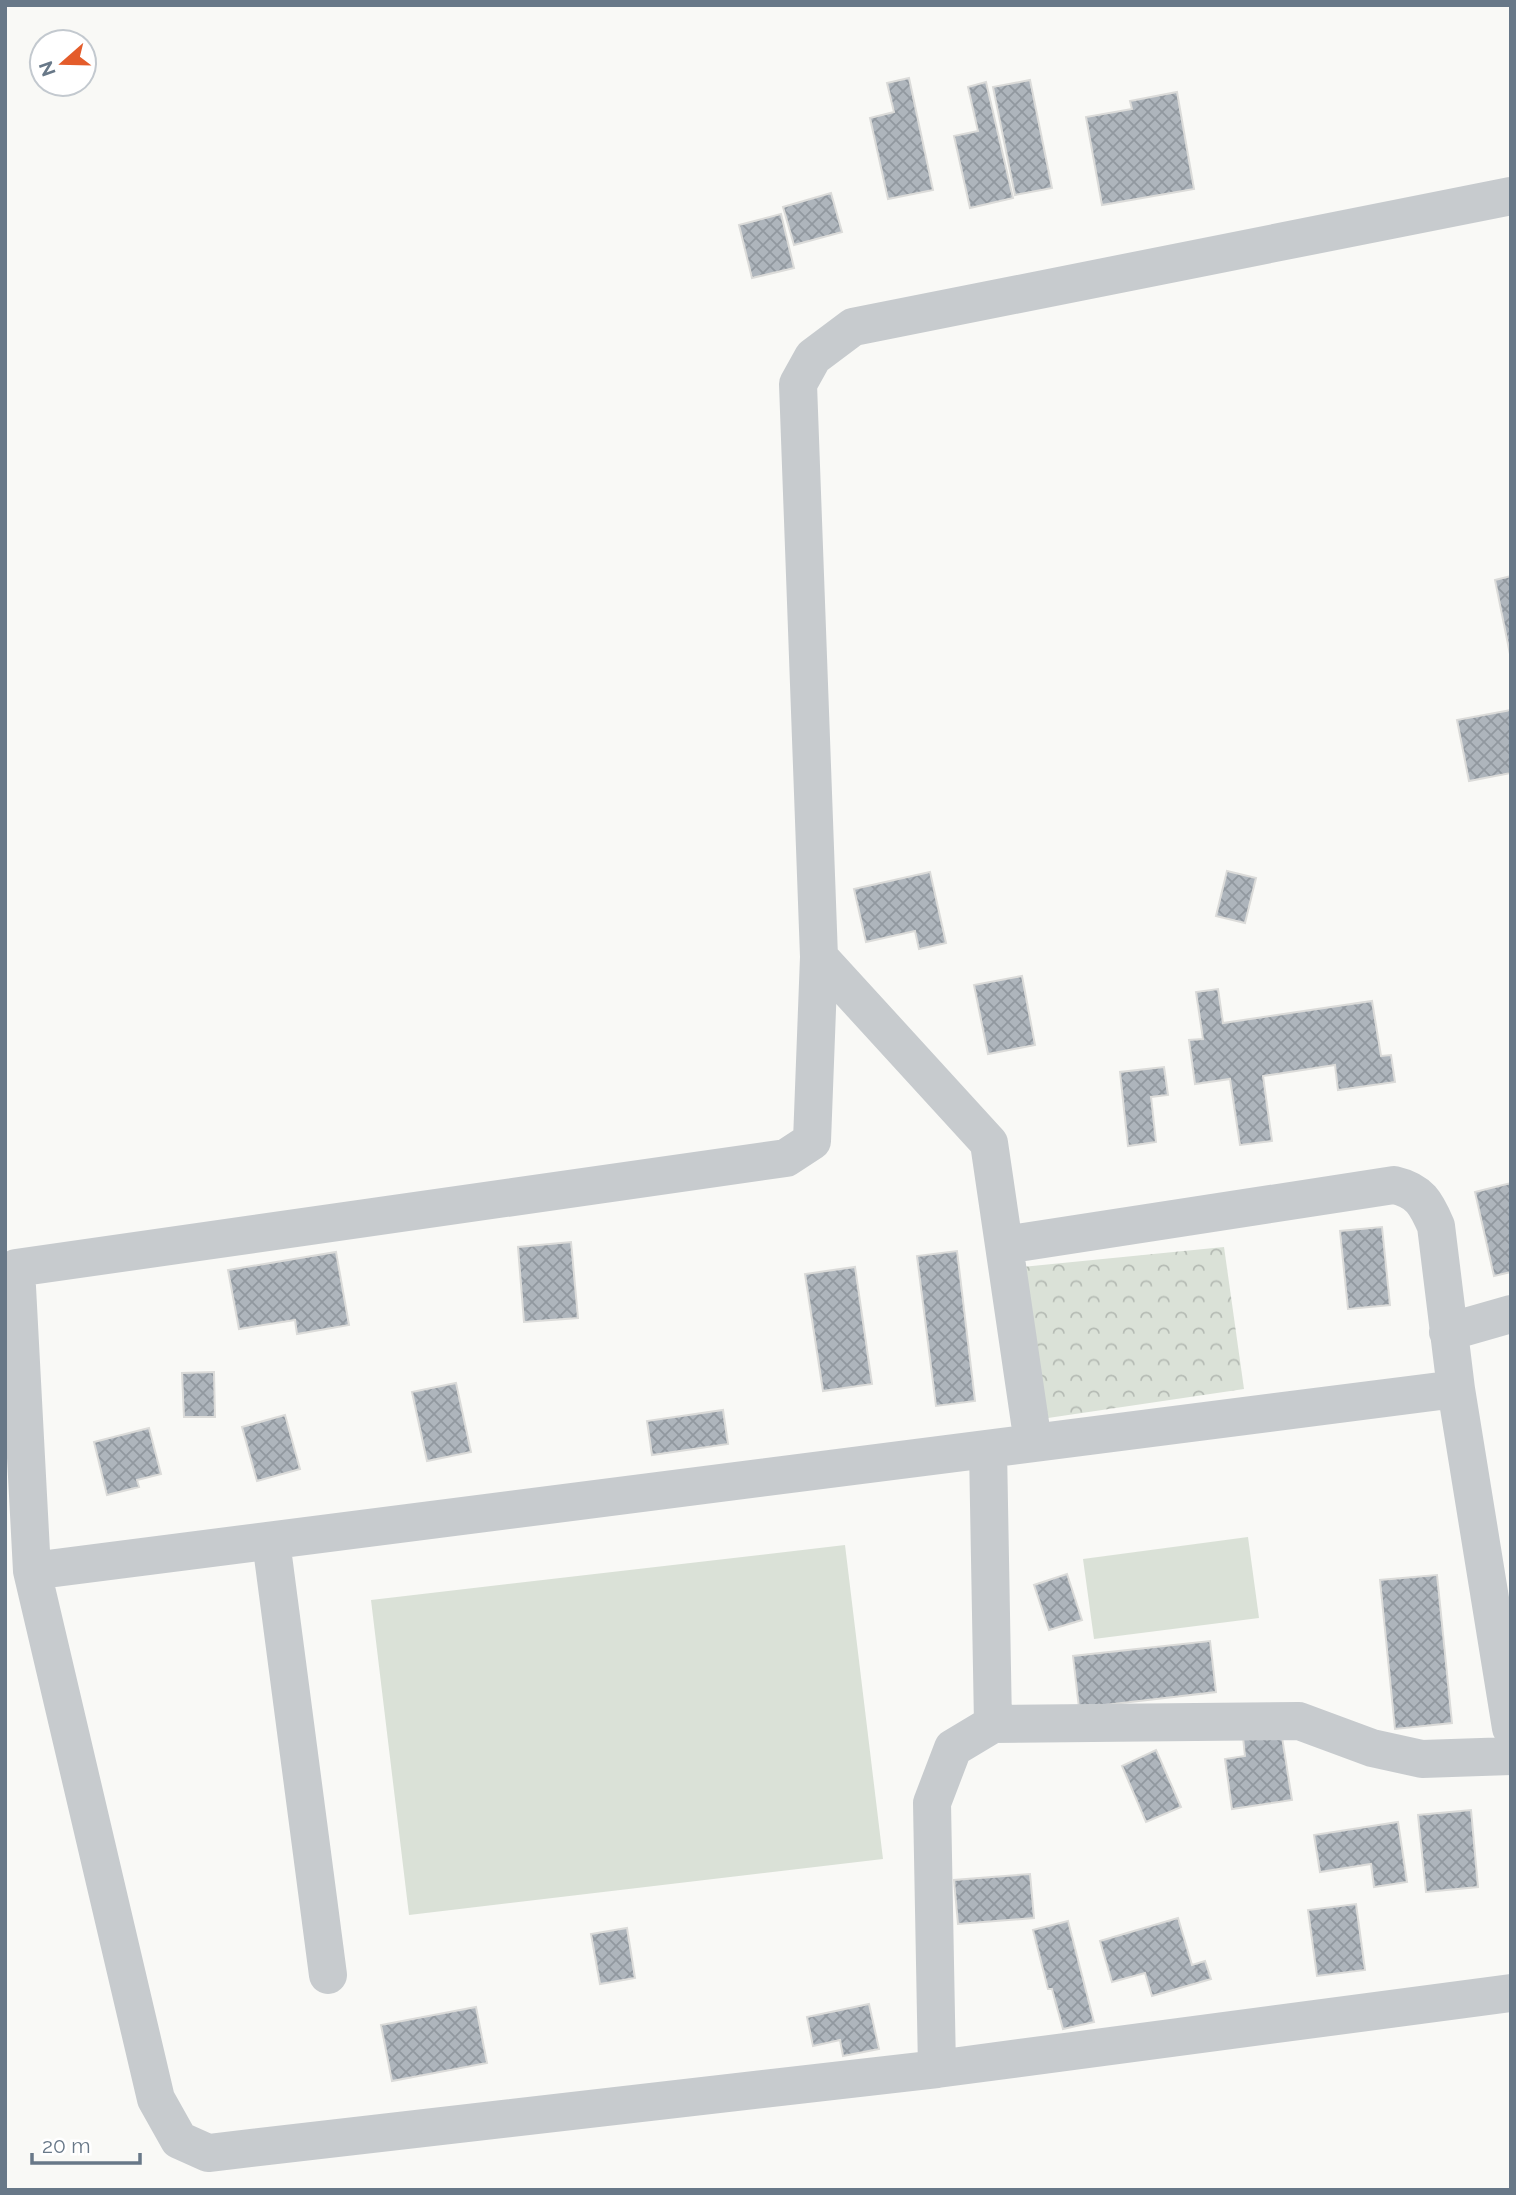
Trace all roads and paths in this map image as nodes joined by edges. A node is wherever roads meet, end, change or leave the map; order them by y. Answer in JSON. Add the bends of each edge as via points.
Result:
{"nodes":[{"id":1,"x":1511,"y":196,"type":"edge"},
{"id":2,"x":819,"y":957,"type":"junction"},
{"id":3,"x":1004,"y":1245,"type":"junction"},
{"id":4,"x":1511,"y":1314,"type":"edge"},
{"id":5,"x":1448,"y":1332,"type":"junction"},
{"id":6,"x":1456,"y":1389,"type":"junction"},
{"id":7,"x":1033,"y":1443,"type":"junction"},
{"id":8,"x":988,"y":1449,"type":"junction"},
{"id":9,"x":271,"y":1541,"type":"junction"},
{"id":10,"x":32,"y":1571,"type":"junction"},
{"id":11,"x":993,"y":1724,"type":"junction"},
{"id":12,"x":1511,"y":1728,"type":"edge"},
{"id":13,"x":1511,"y":1756,"type":"edge"},
{"id":14,"x":328,"y":1975,"type":"dead end"},
{"id":15,"x":1511,"y":1993,"type":"edge"},
{"id":16,"x":937,"y":2069,"type":"junction"}],
"edges":[{"from":1,"to":2,"type":"street","via":[[853,327],[813,357],[798,384]]},
{"from":2,"to":3,"type":"street","via":[[989,1143]]},
{"from":2,"to":10,"type":"street","via":[[812,1141],[786,1158],[16,1268]]},
{"from":3,"to":5,"type":"street","via":[[1394,1185],[1409,1189],[1426,1203],[1436,1226]]},
{"from":3,"to":7,"type":"street"},
{"from":4,"to":5,"type":"street"},
{"from":5,"to":6,"type":"street"},
{"from":6,"to":7,"type":"street"},
{"from":6,"to":12,"type":"street"},
{"from":7,"to":8,"type":"street"},
{"from":8,"to":9,"type":"street"},
{"from":8,"to":11,"type":"street"},
{"from":9,"to":10,"type":"street"},
{"from":9,"to":14,"type":"street"},
{"from":10,"to":16,"type":"street","via":[[156,2099],[179,2140],[208,2154]]},
{"from":11,"to":13,"type":"street","via":[[1299,1721],[1372,1748],[1422,1759]]},
{"from":11,"to":16,"type":"street","via":[[953,1748],[932,1803]]},
{"from":15,"to":16,"type":"street"}]}
